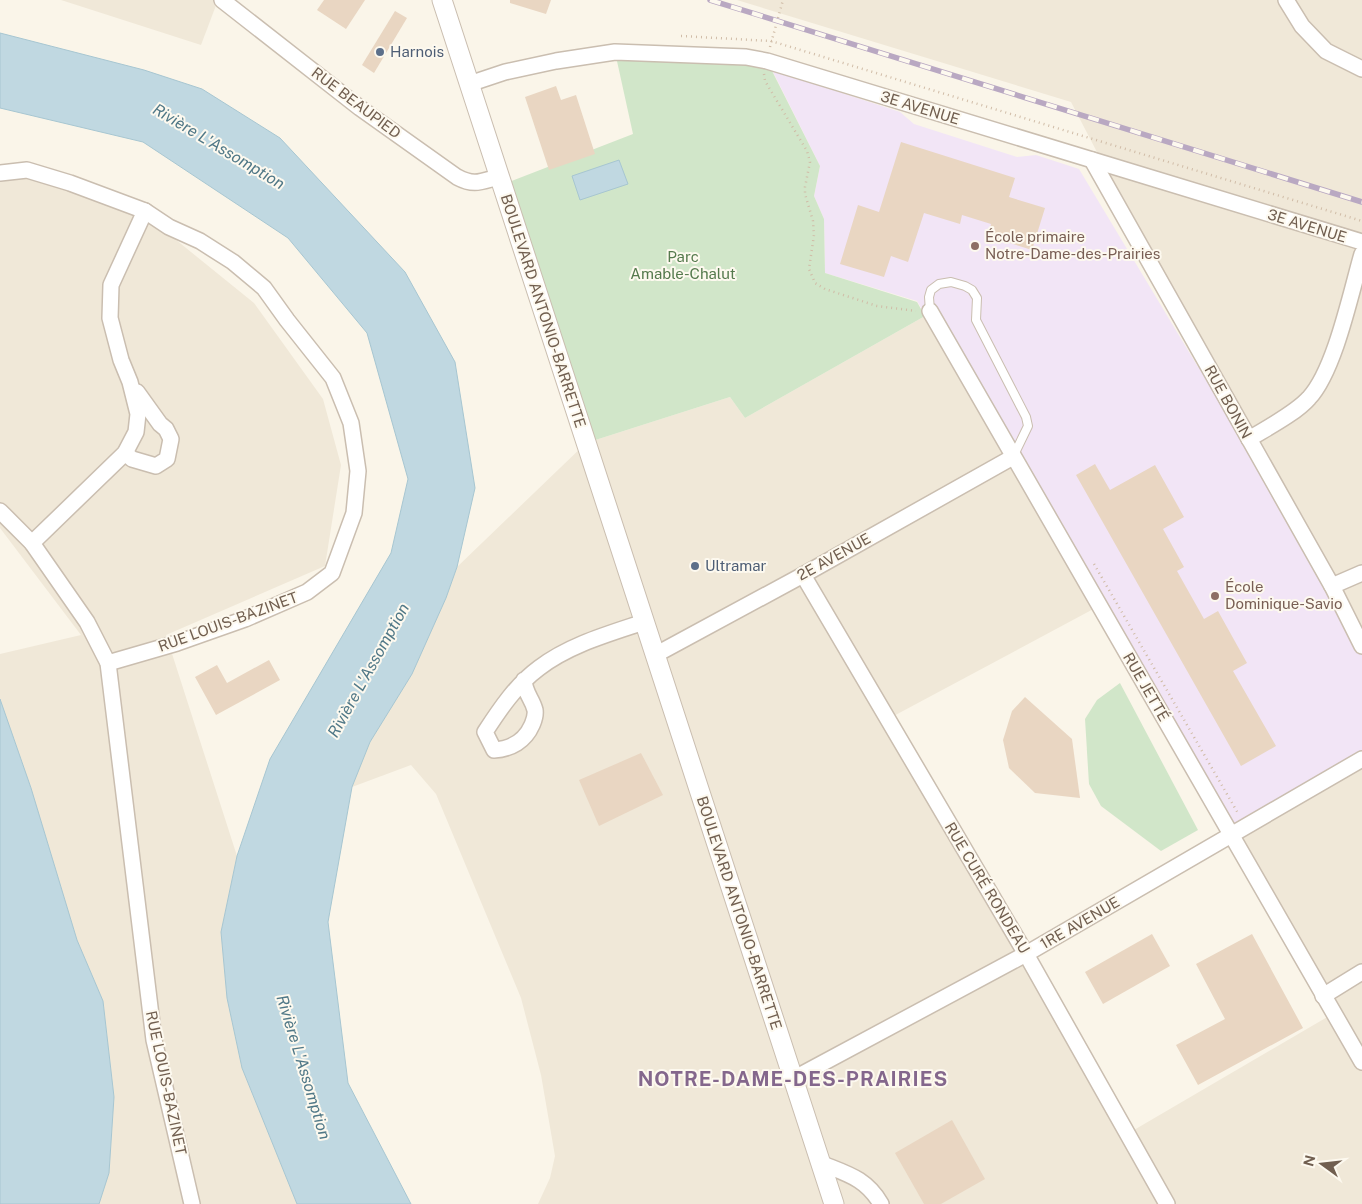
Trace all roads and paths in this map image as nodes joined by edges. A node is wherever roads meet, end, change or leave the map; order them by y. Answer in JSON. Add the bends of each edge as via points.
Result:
{"nodes":[{"id":1,"x":222,"y":0,"type":"edge"},
{"id":2,"x":442,"y":0,"type":"edge"},
{"id":3,"x":783,"y":0,"type":"edge"},
{"id":4,"x":1286,"y":0,"type":"edge"},
{"id":5,"x":681,"y":36,"type":"dead end"},
{"id":6,"x":771,"y":41,"type":"junction"},
{"id":7,"x":1362,"y":69,"type":"edge"},
{"id":8,"x":469,"y":84,"type":"junction"},
{"id":9,"x":1092,"y":160,"type":"junction"},
{"id":10,"x":0,"y":173,"type":"edge"},
{"id":11,"x":498,"y":176,"type":"junction"},
{"id":12,"x":145,"y":211,"type":"junction"},
{"id":13,"x":1362,"y":221,"type":"edge"},
{"id":14,"x":1362,"y":242,"type":"edge"},
{"id":15,"x":1362,"y":254,"type":"edge"},
{"id":16,"x":930,"y":311,"type":"joint"},
{"id":17,"x":130,"y":382,"type":"junction"},
{"id":18,"x":1249,"y":439,"type":"junction"},
{"id":19,"x":125,"y":453,"type":"junction"},
{"id":20,"x":1013,"y":457,"type":"junction"},
{"id":21,"x":0,"y":511,"type":"edge"},
{"id":22,"x":32,"y":543,"type":"junction"},
{"id":23,"x":1362,"y":573,"type":"edge"},
{"id":24,"x":803,"y":575,"type":"junction"},
{"id":25,"x":1332,"y":586,"type":"junction"},
{"id":26,"x":644,"y":622,"type":"junction"},
{"id":27,"x":1362,"y":646,"type":"edge"},
{"id":28,"x":654,"y":655,"type":"junction"},
{"id":29,"x":108,"y":663,"type":"junction"},
{"id":30,"x":524,"y":680,"type":"dead end"},
{"id":31,"x":1362,"y":759,"type":"edge"},
{"id":32,"x":1231,"y":836,"type":"junction"},
{"id":33,"x":1026,"y":954,"type":"junction"},
{"id":34,"x":1362,"y":972,"type":"edge"},
{"id":35,"x":1323,"y":996,"type":"junction"},
{"id":36,"x":1362,"y":1062,"type":"edge"},
{"id":37,"x":793,"y":1079,"type":"junction"},
{"id":38,"x":820,"y":1163,"type":"junction"},
{"id":39,"x":192,"y":1204,"type":"edge"},
{"id":40,"x":834,"y":1204,"type":"edge"},
{"id":41,"x":881,"y":1204,"type":"edge"},
{"id":42,"x":1167,"y":1204,"type":"edge"}],
"edges":[{"from":1,"to":11,"type":"street","name":"RUE BEAUPIED","via":[[360,108],[457,177],[476,183]]},
{"from":2,"to":8,"type":"street","name":"BOULEVARD ANTONIO-BARRETTE"},
{"from":3,"to":6,"type":"path"},
{"from":4,"to":7,"type":"street","via":[[1302,26],[1326,51]]},
{"from":5,"to":6,"type":"path","name":"3E AVENUE"},
{"from":6,"to":13,"type":"path","name":"3E AVENUE"},
{"from":8,"to":9,"type":"street","name":"3E AVENUE","via":[[505,72],[615,52],[746,58]]},
{"from":8,"to":11,"type":"street","name":"BOULEVARD ANTONIO-BARRETTE"},
{"from":9,"to":14,"type":"street","name":"3E AVENUE"},
{"from":9,"to":18,"type":"street","name":"RUE BONIN"},
{"from":10,"to":12,"type":"street","name":"RUE LOUIS-BAZINET","via":[[28,170]]},
{"from":11,"to":26,"type":"street","name":"BOULEVARD ANTONIO-BARRETTE"},
{"from":12,"to":17,"type":"street","via":[[111,285],[110,318]]},
{"from":12,"to":29,"type":"street","name":"RUE LOUIS-BAZINET","via":[[233,262],[264,288],[333,378],[351,423],[358,471],[354,512],[332,573],[307,592],[244,619]]},
{"from":15,"to":18,"type":"street","via":[[1338,337],[1318,385],[1297,408]]},
{"from":16,"to":20,"type":"street","name":"RUE JETTÉ"},
{"from":16,"to":20,"type":"lane","via":[[929,297],[939,284],[951,282],[965,286],[977,298],[976,320],[1026,417],[1028,426]]},
{"from":17,"to":19,"type":"street","via":[[138,414],[136,432]]},
{"from":17,"to":19,"type":"street","via":[[171,440],[167,459],[156,466],[132,459]]},
{"from":18,"to":25,"type":"street","name":"RUE BONIN"},
{"from":19,"to":22,"type":"street"},
{"from":20,"to":24,"type":"street","name":"2E AVENUE"},
{"from":20,"to":32,"type":"street","name":"RUE JETTÉ"},
{"from":21,"to":22,"type":"street","name":"RUE LOUIS-BAZINET"},
{"from":22,"to":29,"type":"street","name":"RUE LOUIS-BAZINET","via":[[87,622]]},
{"from":23,"to":25,"type":"street"},
{"from":24,"to":28,"type":"street","name":"2E AVENUE"},
{"from":24,"to":33,"type":"street","name":"RUE CURÉ RONDEAU"},
{"from":25,"to":27,"type":"street","name":"RUE BONIN"},
{"from":26,"to":28,"type":"street","name":"BOULEVARD ANTONIO-BARRETTE"},
{"from":26,"to":30,"type":"street","via":[[580,644]]},
{"from":28,"to":37,"type":"street","name":"BOULEVARD ANTONIO-BARRETTE"},
{"from":29,"to":39,"type":"street","name":"RUE LOUIS-BAZINET","via":[[154,1040]]},
{"from":31,"to":32,"type":"street","name":"1RE AVENUE"},
{"from":32,"to":33,"type":"street","name":"1RE AVENUE"},
{"from":32,"to":35,"type":"street","name":"RUE JETTÉ"},
{"from":33,"to":37,"type":"street","name":"1RE AVENUE"},
{"from":33,"to":42,"type":"street","name":"RUE CURÉ RONDEAU"},
{"from":34,"to":35,"type":"street"},
{"from":35,"to":36,"type":"street","name":"RUE JETTÉ"},
{"from":37,"to":38,"type":"street","name":"BOULEVARD ANTONIO-BARRETTE"},
{"from":38,"to":40,"type":"street","name":"BOULEVARD ANTONIO-BARRETTE"},
{"from":38,"to":41,"type":"street","via":[[860,1180],[874,1192]]}]}
